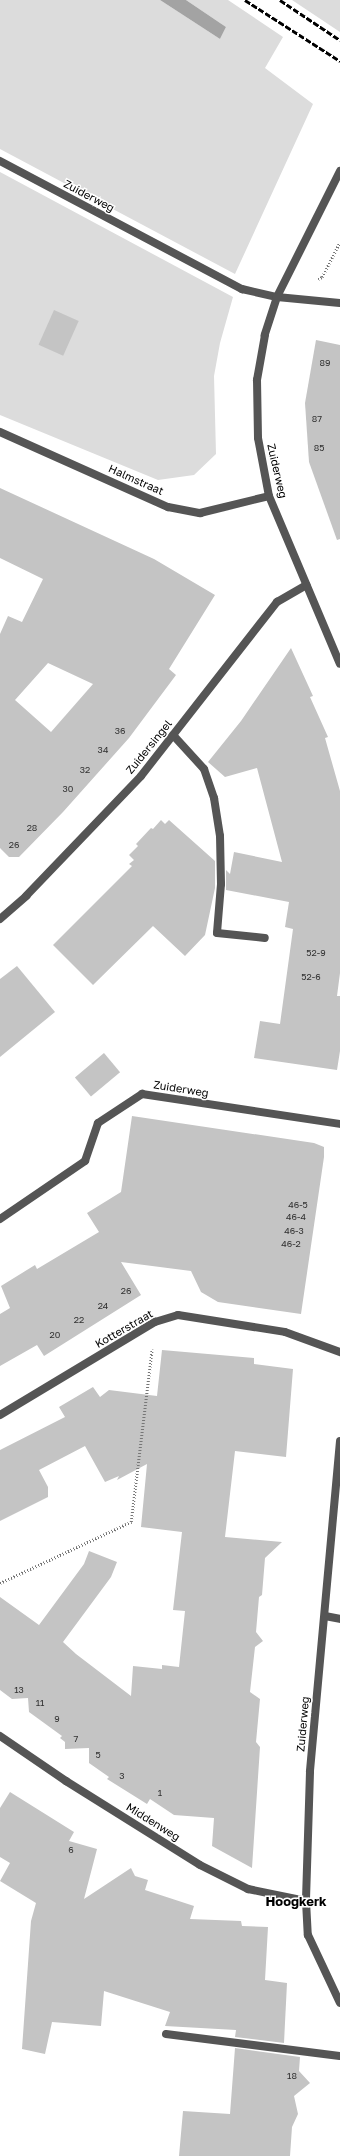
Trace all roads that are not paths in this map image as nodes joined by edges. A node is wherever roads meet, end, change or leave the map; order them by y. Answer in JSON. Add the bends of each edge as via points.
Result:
{"nodes":[{"id":1,"x":0,"y":161,"type":"edge"},
{"id":2,"x":340,"y":171,"type":"edge"},
{"id":3,"x":277,"y":296,"type":"junction"},
{"id":4,"x":340,"y":303,"type":"edge"},
{"id":5,"x":0,"y":432,"type":"edge"},
{"id":6,"x":269,"y":496,"type":"junction"},
{"id":7,"x":307,"y":585,"type":"junction"},
{"id":8,"x":340,"y":664,"type":"edge"},
{"id":9,"x":173,"y":735,"type":"junction"},
{"id":10,"x":0,"y":919,"type":"edge"},
{"id":11,"x":265,"y":938,"type":"dead end"},
{"id":12,"x":340,"y":1124,"type":"edge"},
{"id":13,"x":0,"y":1219,"type":"edge"},
{"id":14,"x":340,"y":1352,"type":"edge"},
{"id":15,"x":0,"y":1415,"type":"edge"},
{"id":16,"x":340,"y":1441,"type":"edge"},
{"id":17,"x":325,"y":1616,"type":"junction"},
{"id":18,"x":340,"y":1619,"type":"edge"},
{"id":19,"x":2,"y":1740,"type":"edge"},
{"id":20,"x":306,"y":1901,"type":"junction"},
{"id":21,"x":340,"y":2003,"type":"edge"},
{"id":22,"x":166,"y":2034,"type":"dead end"},
{"id":23,"x":340,"y":2056,"type":"edge"}],
"edges":[{"from":1,"to":3,"type":"street","name":"Zuiderweg","via":[[242,289]]},
{"from":2,"to":3,"type":"street","name":"Zuiderweg"},
{"from":3,"to":4,"type":"street"},
{"from":3,"to":6,"type":"street","name":"Zuiderweg","via":[[265,335],[257,380],[258,438]]},
{"from":5,"to":6,"type":"street","name":"Halmstraat","via":[[168,507],[200,513]]},
{"from":6,"to":7,"type":"street","name":"Zuiderweg"},
{"from":7,"to":8,"type":"street","name":"Zuiderweg"},
{"from":7,"to":9,"type":"street","name":"Zuidersingel","via":[[277,602]]},
{"from":9,"to":10,"type":"street","name":"Zuidersingel","via":[[141,776],[26,896]]},
{"from":9,"to":11,"type":"street","via":[[204,770],[214,798],[220,836],[221,884],[217,933]]},
{"from":12,"to":13,"type":"street","name":"Zuiderweg","via":[[142,1094],[98,1123],[85,1161]]},
{"from":14,"to":15,"type":"street","name":"Kotterstraat","via":[[285,1332],[178,1315],[155,1322]]},
{"from":16,"to":17,"type":"street","name":"Zuiderweg"},
{"from":17,"to":18,"type":"street"},
{"from":17,"to":20,"type":"street","name":"Zuiderweg","via":[[310,1772]]},
{"from":19,"to":20,"type":"street","name":"Middenweg","via":[[200,1865],[248,1889]]},
{"from":20,"to":21,"type":"street","name":"Zuiderweg","via":[[308,1935]]},
{"from":22,"to":23,"type":"street"}]}
